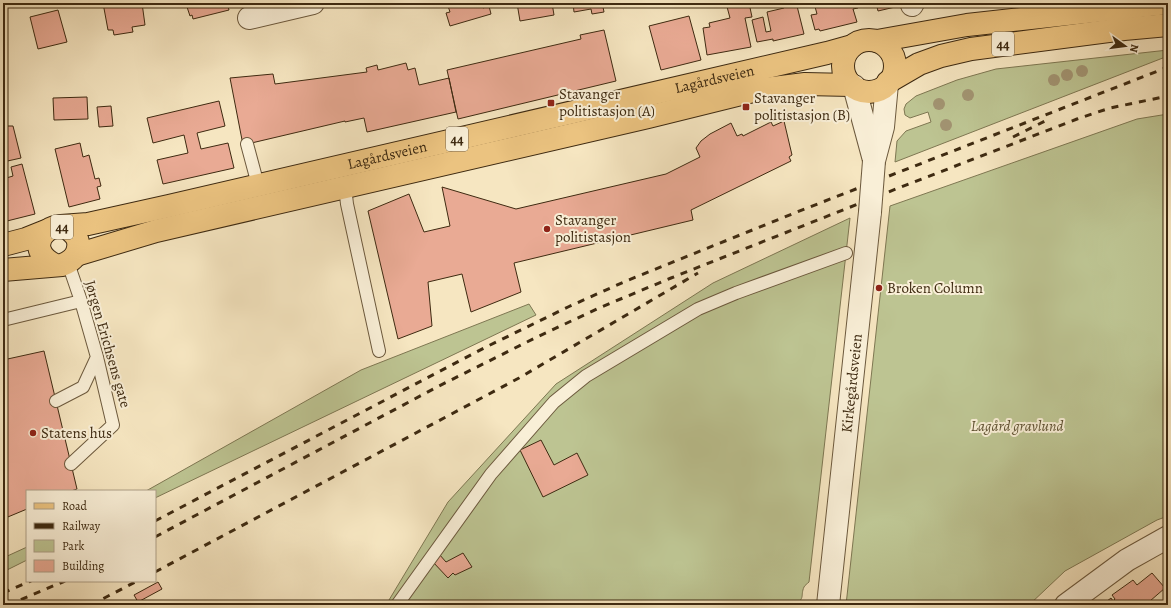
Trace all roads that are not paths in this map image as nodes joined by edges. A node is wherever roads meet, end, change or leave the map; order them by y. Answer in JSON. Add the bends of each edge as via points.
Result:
{"nodes":[{"id":1,"x":313,"y":3,"type":"edge"},
{"id":2,"x":1167,"y":3,"type":"edge"},
{"id":3,"x":248,"y":18,"type":"dead end"},
{"id":4,"x":1168,"y":25,"type":"edge"},
{"id":5,"x":878,"y":41,"type":"junction"},
{"id":6,"x":852,"y":46,"type":"junction"},
{"id":7,"x":888,"y":83,"type":"junction"},
{"id":8,"x":852,"y":86,"type":"junction"},
{"id":9,"x":247,"y":144,"type":"dead end"},
{"id":10,"x":874,"y":161,"type":"junction"},
{"id":11,"x":258,"y":185,"type":"junction"},
{"id":12,"x":345,"y":188,"type":"junction"},
{"id":13,"x":53,"y":229,"type":"junction"},
{"id":14,"x":3,"y":245,"type":"edge"},
{"id":15,"x":846,"y":253,"type":"dead end"},
{"id":16,"x":66,"y":261,"type":"junction"},
{"id":17,"x":3,"y":270,"type":"edge"},
{"id":18,"x":81,"y":301,"type":"junction"},
{"id":19,"x":3,"y":320,"type":"edge"},
{"id":20,"x":379,"y":351,"type":"dead end"},
{"id":21,"x":97,"y":358,"type":"junction"},
{"id":22,"x":56,"y":401,"type":"dead end"},
{"id":23,"x":71,"y":464,"type":"dead end"},
{"id":24,"x":1167,"y":541,"type":"edge"},
{"id":25,"x":397,"y":605,"type":"edge"},
{"id":26,"x":828,"y":605,"type":"edge"},
{"id":27,"x":1066,"y":605,"type":"edge"}],
"edges":[{"from":1,"to":3,"type":"street"},
{"from":2,"to":5,"type":"main road","number":"44","via":[[968,25]]},
{"from":4,"to":7,"type":"main road","number":"44","via":[[971,49],[919,64]]},
{"from":5,"to":6,"type":"main road","number":"44","via":[[860,41]]},
{"from":5,"to":7,"type":"main road","via":[[891,52],[894,61],[894,70]]},
{"from":6,"to":8,"type":"main road","via":[[843,62],[846,78]]},
{"from":6,"to":11,"type":"main road","name":"Lagårdsveien","number":"44"},
{"from":7,"to":8,"type":"main road","number":"44","via":[[882,88],[868,92]]},
{"from":7,"to":10,"type":"street","name":"Kirkegårdsveien","via":[[883,127]]},
{"from":8,"to":10,"type":"street","name":"Kirkegårdsveien"},
{"from":8,"to":12,"type":"main road","name":"Lagårdsveien","number":"44","via":[[805,84],[757,90]]},
{"from":9,"to":11,"type":"lane"},
{"from":10,"to":26,"type":"street","name":"Kirkegårdsveien","bridge":true},
{"from":11,"to":13,"type":"main road","name":"Lagårdsveien","number":"44","via":[[88,224]]},
{"from":12,"to":16,"type":"main road","name":"Lagårdsveien","number":"44","via":[[156,231]]},
{"from":12,"to":20,"type":"lane"},
{"from":13,"to":14,"type":"main road","name":"Lagårdsveien","number":"44"},
{"from":13,"to":16,"type":"main road","number":"44","via":[[71,231],[76,236],[78,248]]},
{"from":13,"to":16,"type":"main road","number":"44","via":[[41,236],[40,250],[46,261]]},
{"from":15,"to":25,"type":"lane","via":[[698,309],[586,376],[554,402],[491,474]]},
{"from":16,"to":17,"type":"main road","name":"Lagårdsveien","number":"44"},
{"from":16,"to":18,"type":"lane","name":"Jørgen Erichsens gate"},
{"from":18,"to":19,"type":"lane"},
{"from":18,"to":21,"type":"lane","name":"Jørgen Erichsens gate"},
{"from":21,"to":22,"type":"lane","via":[[83,387]]},
{"from":21,"to":23,"type":"lane","name":"Jørgen Erichsens gate","via":[[113,425]]},
{"from":24,"to":27,"type":"street","via":[[1127,560]]}]}
